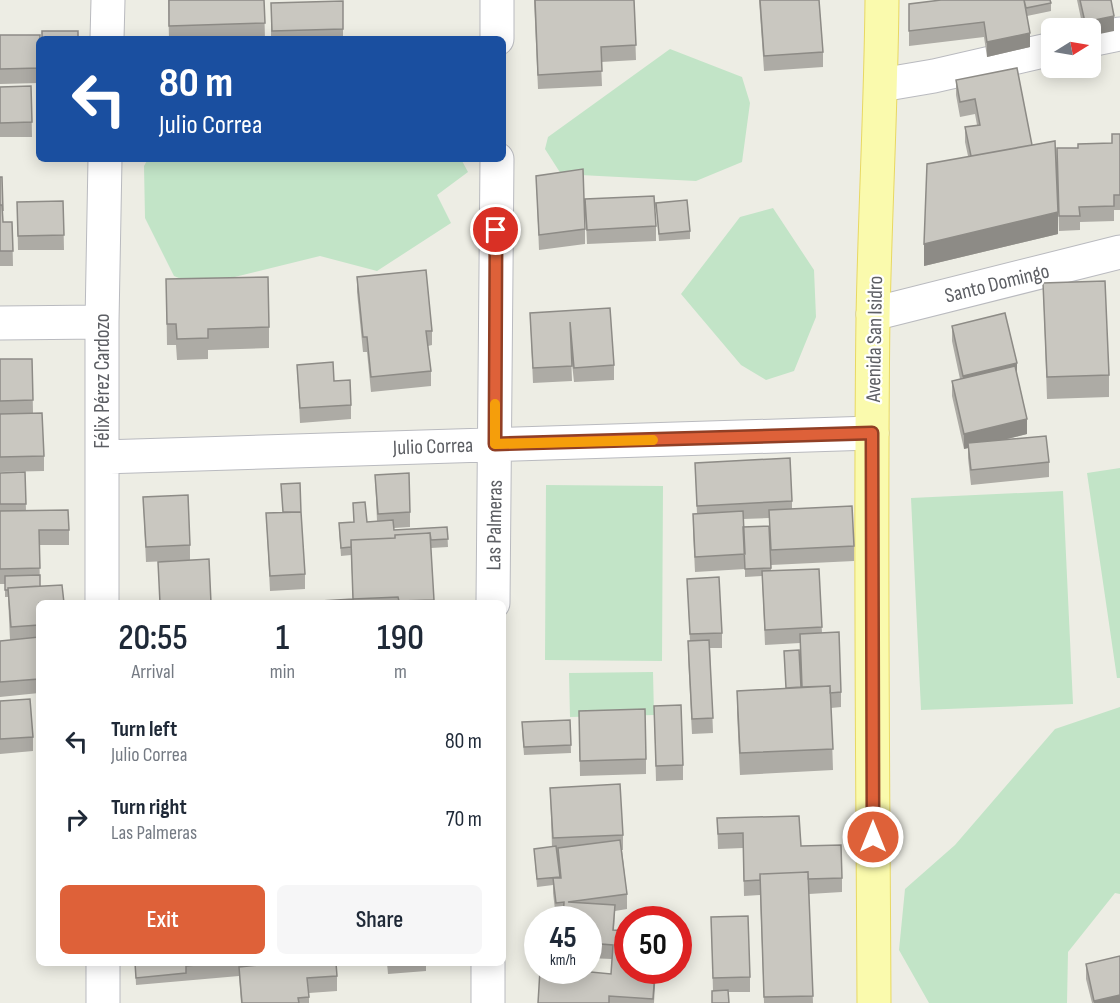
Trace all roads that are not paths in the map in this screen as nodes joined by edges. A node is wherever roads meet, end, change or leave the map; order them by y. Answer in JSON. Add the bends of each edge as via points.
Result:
{"nodes":[{"id":1,"x":108,"y":0,"type":"edge"},
{"id":2,"x":497,"y":0,"type":"edge"},
{"id":3,"x":882,"y":0,"type":"edge"},
{"id":4,"x":1120,"y":34,"type":"edge"},
{"id":5,"x":107,"y":36,"type":"edge"},
{"id":6,"x":497,"y":36,"type":"edge"},
{"id":7,"x":1101,"y":38,"type":"edge"},
{"id":8,"x":1041,"y":52,"type":"edge"},
{"id":9,"x":881,"y":85,"type":"junction"},
{"id":10,"x":105,"y":162,"type":"edge"},
{"id":11,"x":497,"y":162,"type":"edge"},
{"id":12,"x":1120,"y":252,"type":"edge"},
{"id":13,"x":873,"y":314,"type":"junction"},
{"id":14,"x":102,"y":322,"type":"junction"},
{"id":15,"x":0,"y":323,"type":"edge"},
{"id":16,"x":872,"y":433,"type":"junction"},
{"id":17,"x":495,"y":444,"type":"junction"},
{"id":18,"x":102,"y":457,"type":"junction"},
{"id":19,"x":102,"y":600,"type":"edge"},
{"id":20,"x":493,"y":600,"type":"edge"},
{"id":21,"x":103,"y":966,"type":"edge"},
{"id":22,"x":488,"y":966,"type":"edge"},
{"id":23,"x":104,"y":1003,"type":"edge"},
{"id":24,"x":488,"y":1003,"type":"edge"},
{"id":25,"x":874,"y":1003,"type":"edge"}],
"edges":[{"from":1,"to":5,"type":"street"},
{"from":2,"to":6,"type":"street"},
{"from":3,"to":9,"type":"main road","name":"Avenida San Isidro"},
{"from":4,"to":7,"type":"street"},
{"from":8,"to":9,"type":"street"},
{"from":9,"to":13,"type":"main road","name":"Avenida San Isidro"},
{"from":10,"to":14,"type":"street","name":"Félix Pérez Cardozo"},
{"from":11,"to":17,"type":"street","name":"Las Palmeras"},
{"from":12,"to":13,"type":"street","name":"Santo Domingo"},
{"from":13,"to":16,"type":"main road","name":"Avenida San Isidro"},
{"from":14,"to":15,"type":"street"},
{"from":14,"to":18,"type":"street","name":"Félix Pérez Cardozo"},
{"from":16,"to":17,"type":"street","name":"Julio Correa"},
{"from":16,"to":25,"type":"main road","name":"Avenida San Isidro"},
{"from":17,"to":18,"type":"street","name":"Julio Correa"},
{"from":17,"to":20,"type":"street","name":"Las Palmeras"},
{"from":18,"to":19,"type":"street","name":"Félix Pérez Cardozo"},
{"from":21,"to":23,"type":"street"},
{"from":22,"to":24,"type":"street"}]}
